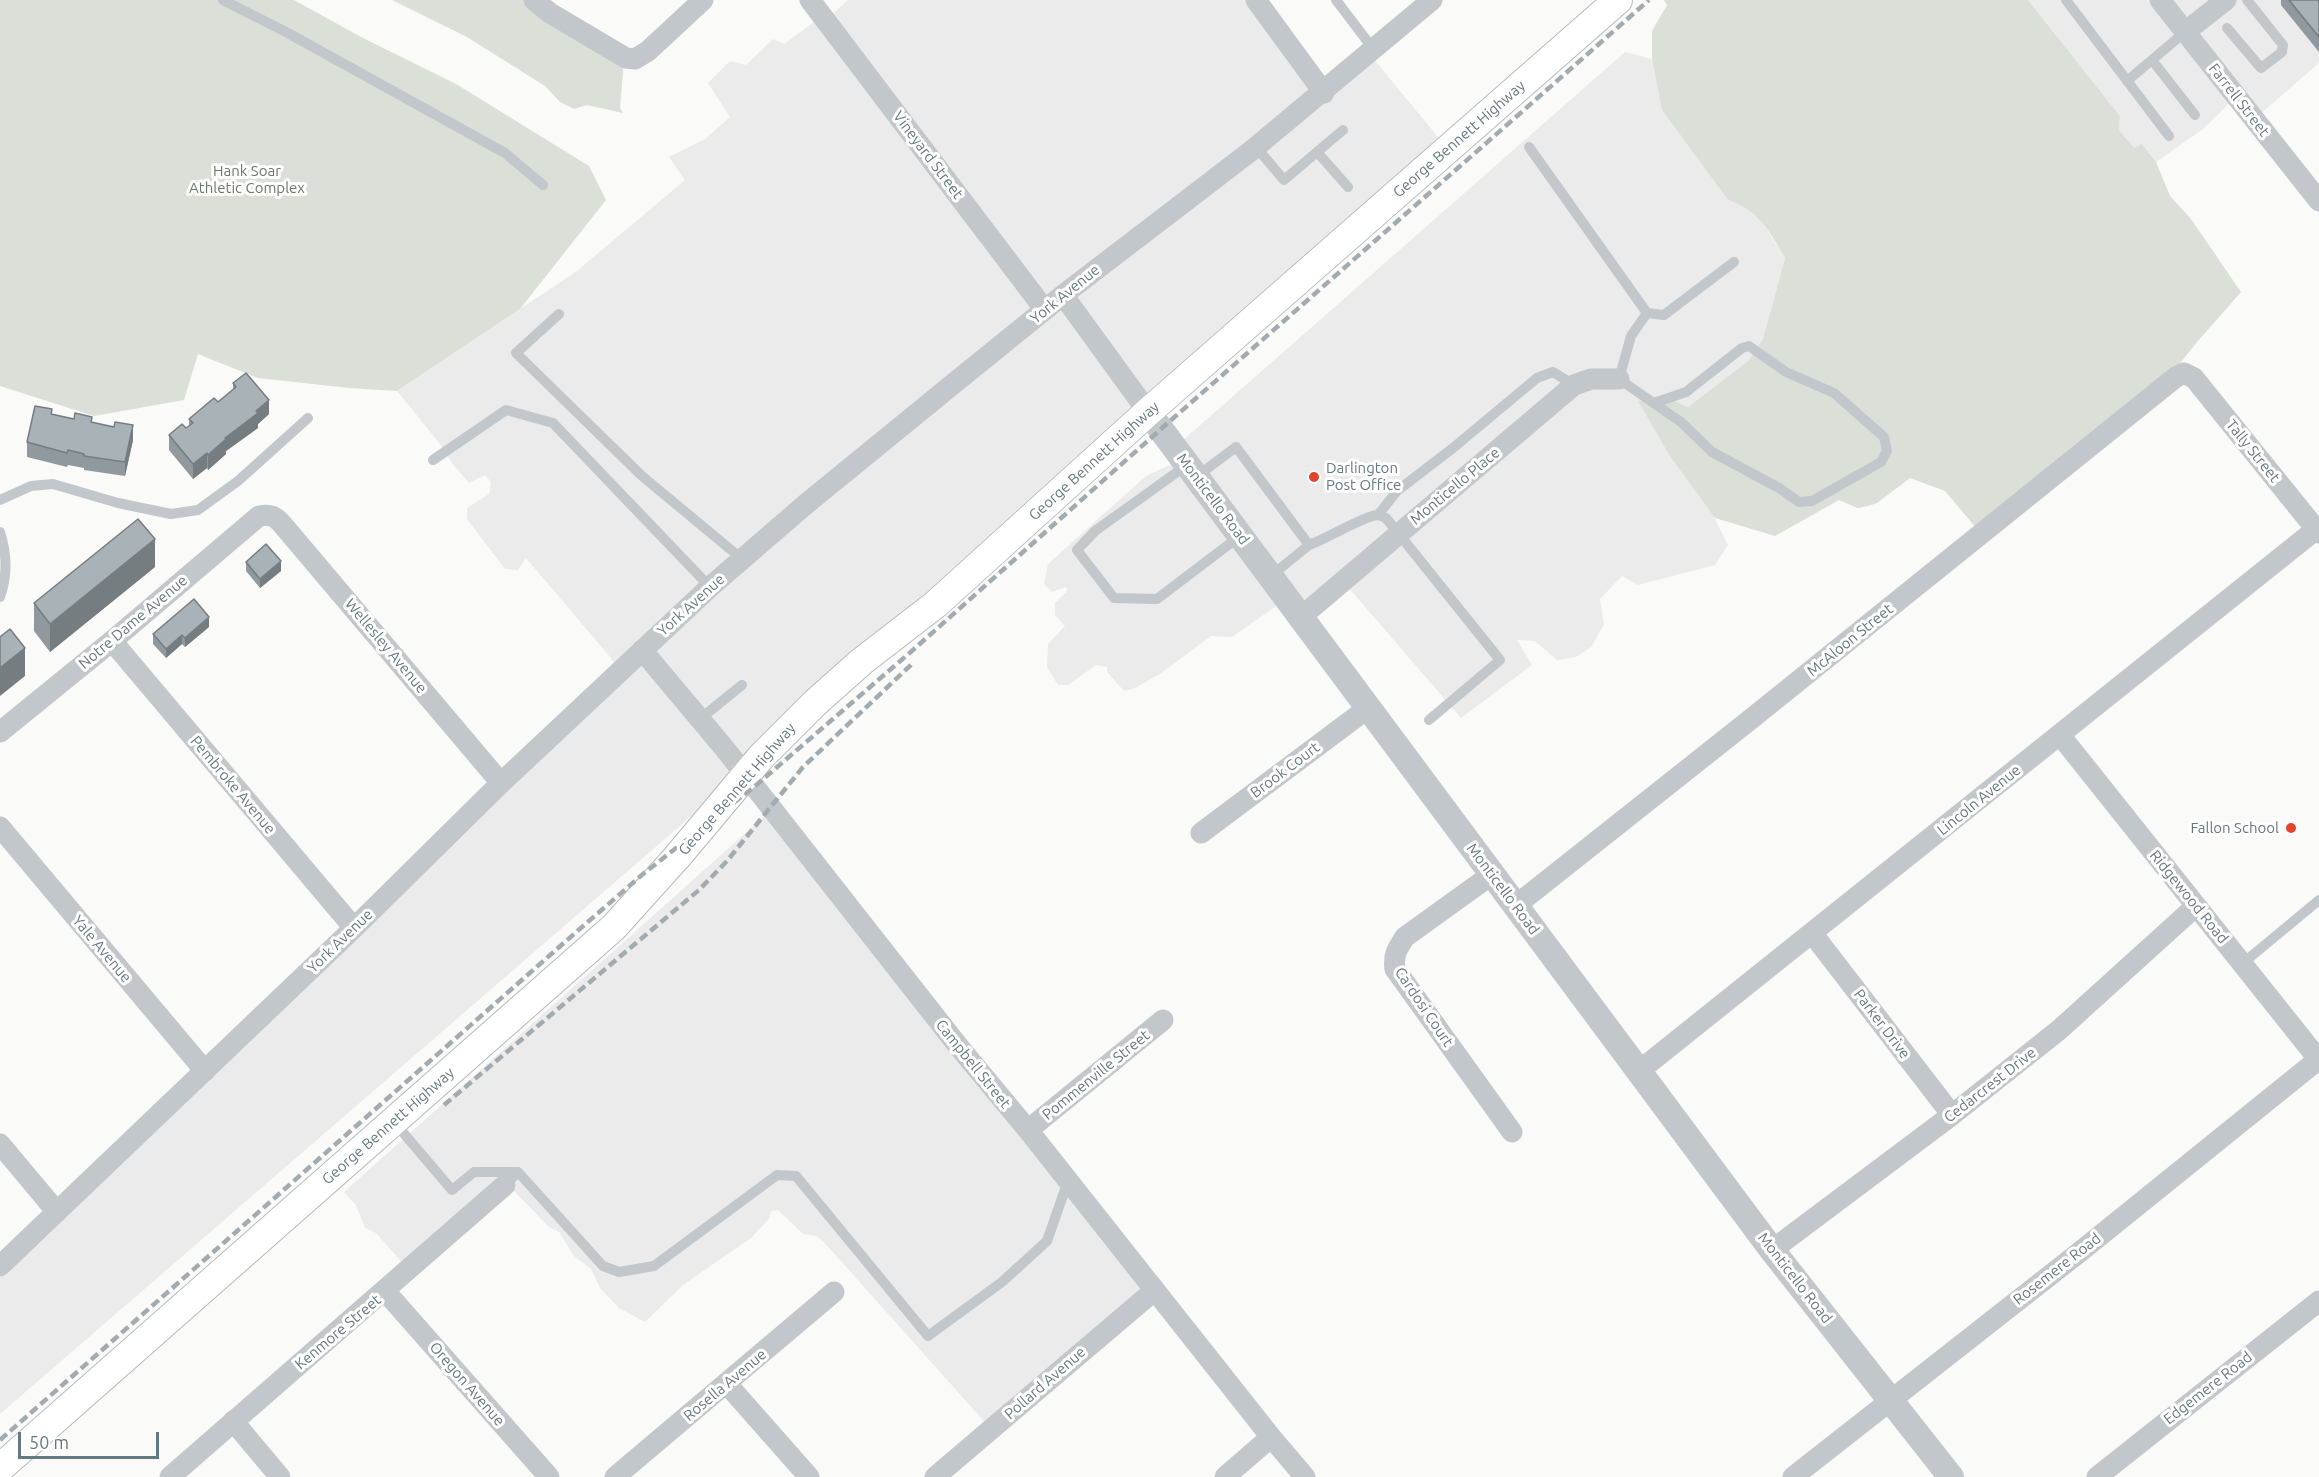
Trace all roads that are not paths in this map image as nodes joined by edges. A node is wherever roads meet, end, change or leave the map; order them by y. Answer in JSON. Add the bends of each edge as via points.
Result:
{"nodes":[{"id":1,"x":223,"y":0,"type":"edge"},
{"id":2,"x":534,"y":0,"type":"edge"},
{"id":3,"x":703,"y":0,"type":"edge"},
{"id":4,"x":810,"y":0,"type":"edge"},
{"id":5,"x":1256,"y":0,"type":"edge"},
{"id":6,"x":1336,"y":0,"type":"edge"},
{"id":7,"x":1432,"y":0,"type":"edge"},
{"id":8,"x":1618,"y":0,"type":"edge"},
{"id":9,"x":2066,"y":0,"type":"edge"},
{"id":10,"x":2160,"y":0,"type":"edge"},
{"id":11,"x":2226,"y":0,"type":"edge"},
{"id":12,"x":2247,"y":0,"type":"edge"},
{"id":13,"x":2227,"y":28,"type":"dead end"},
{"id":14,"x":2185,"y":32,"type":"junction"},
{"id":15,"x":1374,"y":50,"type":"junction"},
{"id":16,"x":2152,"y":60,"type":"junction"},
{"id":17,"x":2127,"y":81,"type":"junction"},
{"id":18,"x":1324,"y":93,"type":"junction"},
{"id":19,"x":2195,"y":115,"type":"dead end"},
{"id":20,"x":1343,"y":130,"type":"dead end"},
{"id":21,"x":2169,"y":136,"type":"dead end"},
{"id":22,"x":1256,"y":147,"type":"junction"},
{"id":23,"x":1529,"y":147,"type":"dead end"},
{"id":24,"x":1317,"y":152,"type":"junction"},
{"id":25,"x":543,"y":185,"type":"dead end"},
{"id":26,"x":1348,"y":187,"type":"dead end"},
{"id":27,"x":2319,"y":201,"type":"edge"},
{"id":28,"x":1734,"y":262,"type":"dead end"},
{"id":29,"x":1063,"y":295,"type":"junction"},
{"id":30,"x":1045,"y":310,"type":"junction"},
{"id":31,"x":1647,"y":313,"type":"junction"},
{"id":32,"x":559,"y":314,"type":"dead end"},
{"id":33,"x":2184,"y":373,"type":"joint"},
{"id":34,"x":1619,"y":379,"type":"junction"},
{"id":35,"x":1575,"y":385,"type":"junction"},
{"id":36,"x":1654,"y":403,"type":"junction"},
{"id":37,"x":1148,"y":412,"type":"junction"},
{"id":38,"x":308,"y":418,"type":"dead end"},
{"id":39,"x":433,"y":460,"type":"dead end"},
{"id":40,"x":1192,"y":471,"type":"junction"},
{"id":41,"x":0,"y":500,"type":"edge"},
{"id":42,"x":267,"y":515,"type":"joint"},
{"id":43,"x":1378,"y":515,"type":"junction"},
{"id":44,"x":2318,"y":530,"type":"edge"},
{"id":45,"x":0,"y":532,"type":"edge"},
{"id":46,"x":1399,"y":534,"type":"junction"},
{"id":47,"x":1240,"y":536,"type":"junction"},
{"id":48,"x":1309,"y":545,"type":"junction"},
{"id":49,"x":742,"y":559,"type":"junction"},
{"id":50,"x":1270,"y":576,"type":"junction"},
{"id":51,"x":710,"y":587,"type":"junction"},
{"id":52,"x":0,"y":597,"type":"edge"},
{"id":53,"x":1301,"y":617,"type":"junction"},
{"id":54,"x":112,"y":641,"type":"junction"},
{"id":55,"x":642,"y":650,"type":"junction"},
{"id":56,"x":742,"y":685,"type":"dead end"},
{"id":57,"x":1368,"y":708,"type":"junction"},
{"id":58,"x":700,"y":719,"type":"junction"},
{"id":59,"x":1430,"y":720,"type":"dead end"},
{"id":60,"x":0,"y":732,"type":"edge"},
{"id":61,"x":2060,"y":735,"type":"junction"},
{"id":62,"x":745,"y":776,"type":"junction"},
{"id":63,"x":501,"y":783,"type":"junction"},
{"id":64,"x":0,"y":827,"type":"edge"},
{"id":65,"x":1201,"y":833,"type":"dead end"},
{"id":66,"x":1491,"y":875,"type":"junction"},
{"id":67,"x":2319,"y":900,"type":"edge"},
{"id":68,"x":1515,"y":906,"type":"junction"},
{"id":69,"x":2196,"y":906,"type":"junction"},
{"id":70,"x":354,"y":928,"type":"junction"},
{"id":71,"x":1812,"y":933,"type":"junction"},
{"id":72,"x":2242,"y":964,"type":"junction"},
{"id":73,"x":1163,"y":1020,"type":"dead end"},
{"id":74,"x":2319,"y":1060,"type":"edge"},
{"id":75,"x":205,"y":1071,"type":"junction"},
{"id":76,"x":1639,"y":1071,"type":"junction"},
{"id":77,"x":1952,"y":1115,"type":"junction"},
{"id":78,"x":394,"y":1121,"type":"junction"},
{"id":79,"x":1028,"y":1130,"type":"junction"},
{"id":80,"x":1512,"y":1132,"type":"dead end"},
{"id":81,"x":0,"y":1144,"type":"edge"},
{"id":82,"x":511,"y":1179,"type":"junction"},
{"id":83,"x":1068,"y":1181,"type":"junction"},
{"id":84,"x":57,"y":1212,"type":"junction"},
{"id":85,"x":1772,"y":1250,"type":"junction"},
{"id":86,"x":0,"y":1266,"type":"edge"},
{"id":87,"x":1155,"y":1290,"type":"junction"},
{"id":88,"x":385,"y":1291,"type":"junction"},
{"id":89,"x":834,"y":1292,"type":"dead end"},
{"id":90,"x":2319,"y":1301,"type":"edge"},
{"id":91,"x":727,"y":1384,"type":"junction"},
{"id":92,"x":1891,"y":1400,"type":"junction"},
{"id":93,"x":233,"y":1421,"type":"junction"},
{"id":94,"x":1271,"y":1437,"type":"junction"},
{"id":95,"x":0,"y":1468,"type":"edge"},
{"id":96,"x":170,"y":1477,"type":"edge"},
{"id":97,"x":280,"y":1477,"type":"edge"},
{"id":98,"x":549,"y":1477,"type":"edge"},
{"id":99,"x":615,"y":1477,"type":"edge"},
{"id":100,"x":809,"y":1477,"type":"edge"},
{"id":101,"x":935,"y":1477,"type":"edge"},
{"id":102,"x":1225,"y":1477,"type":"edge"},
{"id":103,"x":1305,"y":1477,"type":"edge"},
{"id":104,"x":1793,"y":1477,"type":"edge"},
{"id":105,"x":1951,"y":1477,"type":"edge"},
{"id":106,"x":2097,"y":1477,"type":"edge"}],
"edges":[{"from":1,"to":25,"type":"lane","via":[[505,153]]},
{"from":2,"to":3,"type":"street","via":[[626,58],[635,59]]},
{"from":4,"to":30,"type":"street","name":"Vineyard Street"},
{"from":5,"to":18,"type":"street"},
{"from":6,"to":15,"type":"lane"},
{"from":7,"to":15,"type":"street","name":"York Avenue"},
{"from":8,"to":37,"type":"main road","name":"George Bennett Highway"},
{"from":9,"to":17,"type":"lane"},
{"from":10,"to":14,"type":"street","name":"Farrell Street"},
{"from":11,"to":14,"type":"street"},
{"from":12,"to":13,"type":"lane","via":[[2283,45],[2282,52],[2261,68]]},
{"from":14,"to":16,"type":"lane"},
{"from":14,"to":27,"type":"street","name":"Farrell Street"},
{"from":15,"to":18,"type":"street","name":"York Avenue"},
{"from":16,"to":17,"type":"lane"},
{"from":16,"to":19,"type":"lane"},
{"from":17,"to":21,"type":"lane"},
{"from":18,"to":22,"type":"street","name":"York Avenue"},
{"from":20,"to":24,"type":"lane"},
{"from":22,"to":24,"type":"lane","via":[[1284,180]]},
{"from":22,"to":29,"type":"street","name":"York Avenue"},
{"from":23,"to":31,"type":"lane"},
{"from":24,"to":26,"type":"lane"},
{"from":28,"to":31,"type":"lane","via":[[1664,315]]},
{"from":29,"to":30,"type":"street","name":"York Avenue"},
{"from":29,"to":37,"type":"street","name":"Monticello Road"},
{"from":30,"to":49,"type":"street","name":"York Avenue"},
{"from":31,"to":34,"type":"lane","via":[[1630,336]]},
{"from":32,"to":49,"type":"lane","via":[[516,353],[642,476]]},
{"from":33,"to":44,"type":"street","name":"Tally Street","via":[[2194,378]]},
{"from":33,"to":68,"type":"street","name":"McAloon Street"},
{"from":34,"to":35,"type":"street","name":"Monticello Place","via":[[1591,379]]},
{"from":34,"to":36,"type":"lane"},
{"from":35,"to":43,"type":"lane","via":[[1553,372],[1537,378],[1397,491]]},
{"from":35,"to":46,"type":"street","name":"Monticello Place"},
{"from":36,"to":36,"type":"lane","via":[[1712,452],[1799,502],[1812,501],[1881,462],[1887,451],[1884,437],[1834,393],[1786,372],[1749,346],[1686,392]]},
{"from":37,"to":40,"type":"street","name":"Monticello Road"},
{"from":37,"to":62,"type":"main road","name":"George Bennett Highway","via":[[936,604],[861,662]]},
{"from":38,"to":41,"type":"lane","via":[[238,481],[198,510],[171,514],[118,504],[53,484],[31,486]]},
{"from":39,"to":51,"type":"lane","via":[[506,410],[553,423]]},
{"from":40,"to":47,"type":"street","name":"Monticello Road"},
{"from":40,"to":47,"type":"lane","via":[[1095,531],[1077,550],[1114,598],[1157,599]]},
{"from":40,"to":48,"type":"lane","via":[[1236,447]]},
{"from":42,"to":54,"type":"street","name":"Notre Dame Avenue","via":[[259,516]]},
{"from":42,"to":63,"type":"street","name":"Wellesley Avenue","via":[[282,524]]},
{"from":43,"to":46,"type":"lane","via":[[1386,518]]},
{"from":43,"to":48,"type":"lane"},
{"from":44,"to":61,"type":"street","name":"Lincoln Avenue"},
{"from":45,"to":52,"type":"lane","via":[[6,580]]},
{"from":46,"to":53,"type":"street","name":"Monticello Place"},
{"from":46,"to":59,"type":"lane","via":[[1500,660]]},
{"from":47,"to":50,"type":"street","name":"Monticello Road"},
{"from":48,"to":50,"type":"lane"},
{"from":49,"to":51,"type":"street","name":"York Avenue"},
{"from":50,"to":53,"type":"street","name":"Monticello Road"},
{"from":51,"to":55,"type":"street","name":"York Avenue"},
{"from":53,"to":57,"type":"street","name":"Monticello Road"},
{"from":54,"to":60,"type":"street","name":"Notre Dame Avenue"},
{"from":54,"to":70,"type":"street","name":"Pembroke Avenue"},
{"from":55,"to":58,"type":"street","name":"Campbell Street"},
{"from":55,"to":63,"type":"street","name":"York Avenue"},
{"from":56,"to":58,"type":"lane"},
{"from":57,"to":65,"type":"street","name":"Brook Court"},
{"from":57,"to":66,"type":"street","name":"Monticello Road"},
{"from":58,"to":62,"type":"street","name":"Campbell Street"},
{"from":61,"to":69,"type":"street","name":"Ridgewood Road"},
{"from":61,"to":71,"type":"street","name":"Lincoln Avenue"},
{"from":62,"to":78,"type":"main road","name":"George Bennett Highway","via":[[614,927]]},
{"from":62,"to":79,"type":"street","name":"Campbell Street"},
{"from":63,"to":70,"type":"street","name":"York Avenue"},
{"from":64,"to":75,"type":"street","name":"Yale Avenue"},
{"from":66,"to":68,"type":"street","name":"Monticello Road"},
{"from":66,"to":80,"type":"street","name":"Cardosi Court","via":[[1405,938],[1393,959],[1395,969]]},
{"from":67,"to":72,"type":"lane"},
{"from":68,"to":76,"type":"street","name":"Monticello Road"},
{"from":69,"to":72,"type":"street","name":"Ridgewood Road"},
{"from":69,"to":77,"type":"street","name":"Cedarcrest Drive","via":[[2059,1030]]},
{"from":70,"to":75,"type":"street","name":"York Avenue"},
{"from":71,"to":76,"type":"street","name":"Lincoln Avenue"},
{"from":71,"to":77,"type":"street","name":"Parker Drive"},
{"from":72,"to":74,"type":"street","name":"Ridgewood Road"},
{"from":73,"to":79,"type":"street","name":"Pommenville Street"},
{"from":74,"to":92,"type":"street","name":"Rosemere Road"},
{"from":75,"to":84,"type":"street","name":"York Avenue"},
{"from":76,"to":85,"type":"street","name":"Monticello Road"},
{"from":77,"to":85,"type":"street","name":"Cedarcrest Drive"},
{"from":78,"to":82,"type":"lane","via":[[452,1190],[474,1172]]},
{"from":78,"to":95,"type":"main road","name":"George Bennett Highway"},
{"from":79,"to":83,"type":"street","name":"Campbell Street"},
{"from":81,"to":84,"type":"street"},
{"from":82,"to":83,"type":"lane","via":[[603,1266],[619,1272],[654,1266],[777,1175],[796,1176],[928,1336],[1002,1282],[1047,1241]]},
{"from":82,"to":88,"type":"street","name":"Kenmore Street"},
{"from":83,"to":87,"type":"street","name":"Campbell Street"},
{"from":84,"to":86,"type":"street","name":"York Avenue"},
{"from":85,"to":92,"type":"street","name":"Monticello Road"},
{"from":87,"to":94,"type":"street","name":"Campbell Street"},
{"from":87,"to":101,"type":"street","name":"Pollard Avenue"},
{"from":88,"to":93,"type":"street","name":"Kenmore Street"},
{"from":88,"to":98,"type":"street","name":"Oregon Avenue"},
{"from":89,"to":91,"type":"street","name":"Rosella Avenue"},
{"from":90,"to":106,"type":"street","name":"Edgemere Road"},
{"from":91,"to":99,"type":"street","name":"Rosella Avenue"},
{"from":91,"to":100,"type":"street"},
{"from":92,"to":104,"type":"street","name":"Rosemere Road"},
{"from":92,"to":105,"type":"street","name":"Monticello Road"},
{"from":93,"to":96,"type":"street","name":"Kenmore Street"},
{"from":93,"to":97,"type":"street"},
{"from":94,"to":102,"type":"street"},
{"from":94,"to":103,"type":"street","name":"Campbell Street"}]}
